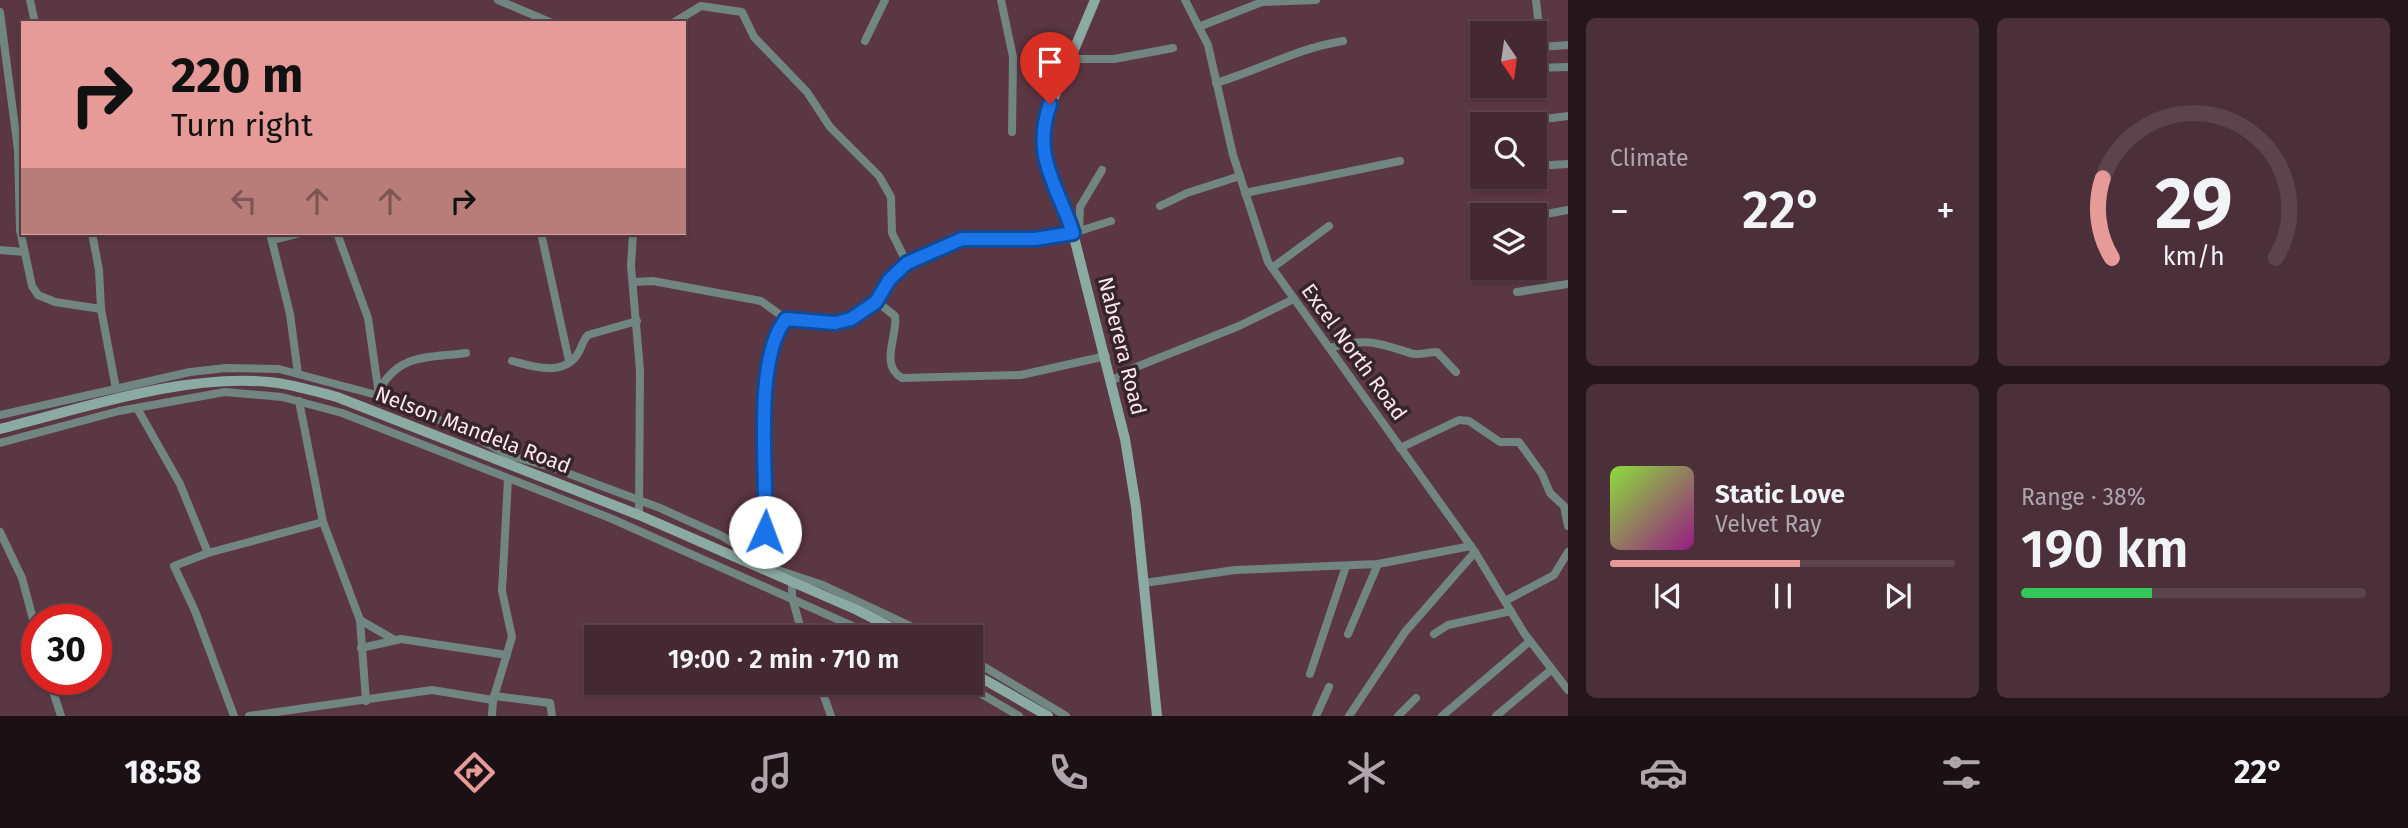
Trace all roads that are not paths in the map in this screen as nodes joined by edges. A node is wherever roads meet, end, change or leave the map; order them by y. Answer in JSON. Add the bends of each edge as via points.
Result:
{"nodes":[{"id":1,"x":30,"y":0,"type":"edge"},
{"id":2,"x":498,"y":0,"type":"edge"},
{"id":3,"x":886,"y":0,"type":"edge"},
{"id":4,"x":1001,"y":0,"type":"edge"},
{"id":5,"x":1094,"y":0,"type":"edge"},
{"id":6,"x":1185,"y":0,"type":"edge"},
{"id":7,"x":1316,"y":0,"type":"edge"},
{"id":8,"x":1536,"y":0,"type":"edge"},
{"id":9,"x":699,"y":3,"type":"edge"},
{"id":10,"x":0,"y":12,"type":"edge"},
{"id":11,"x":35,"y":21,"type":"edge"},
{"id":12,"x":547,"y":21,"type":"edge"},
{"id":13,"x":676,"y":21,"type":"edge"},
{"id":14,"x":1201,"y":26,"type":"junction"},
{"id":15,"x":866,"y":41,"type":"dead end"},
{"id":16,"x":1343,"y":41,"type":"dead end"},
{"id":17,"x":1568,"y":45,"type":"edge"},
{"id":18,"x":1173,"y":48,"type":"dead end"},
{"id":19,"x":1071,"y":59,"type":"junction"},
{"id":20,"x":1568,"y":67,"type":"edge"},
{"id":21,"x":1547,"y":68,"type":"edge"},
{"id":22,"x":1216,"y":83,"type":"junction"},
{"id":23,"x":1568,"y":116,"type":"edge"},
{"id":24,"x":1547,"y":119,"type":"edge"},
{"id":25,"x":1012,"y":132,"type":"dead end"},
{"id":26,"x":20,"y":150,"type":"edge"},
{"id":27,"x":1401,"y":161,"type":"dead end"},
{"id":28,"x":1568,"y":164,"type":"edge"},
{"id":29,"x":1547,"y":165,"type":"edge"},
{"id":30,"x":1101,"y":170,"type":"dead end"},
{"id":31,"x":1240,"y":176,"type":"junction"},
{"id":32,"x":1245,"y":193,"type":"junction"},
{"id":33,"x":1160,"y":206,"type":"dead end"},
{"id":34,"x":1568,"y":210,"type":"edge"},
{"id":35,"x":1547,"y":214,"type":"edge"},
{"id":36,"x":1111,"y":222,"type":"dead end"},
{"id":37,"x":1329,"y":226,"type":"dead end"},
{"id":38,"x":21,"y":230,"type":"edge"},
{"id":39,"x":1076,"y":233,"type":"junction"},
{"id":40,"x":22,"y":235,"type":"edge"},
{"id":41,"x":92,"y":235,"type":"edge"},
{"id":42,"x":338,"y":235,"type":"edge"},
{"id":43,"x":541,"y":235,"type":"edge"},
{"id":44,"x":633,"y":235,"type":"edge"},
{"id":45,"x":271,"y":236,"type":"edge"},
{"id":46,"x":0,"y":250,"type":"edge"},
{"id":47,"x":24,"y":252,"type":"junction"},
{"id":48,"x":907,"y":263,"type":"junction"},
{"id":49,"x":1272,"y":268,"type":"junction"},
{"id":50,"x":633,"y":282,"type":"junction"},
{"id":51,"x":1568,"y":284,"type":"edge"},
{"id":52,"x":1517,"y":292,"type":"dead end"},
{"id":53,"x":1294,"y":299,"type":"junction"},
{"id":54,"x":876,"y":302,"type":"junction"},
{"id":55,"x":101,"y":309,"type":"junction"},
{"id":56,"x":786,"y":319,"type":"junction"},
{"id":57,"x":637,"y":321,"type":"junction"},
{"id":58,"x":1329,"y":348,"type":"junction"},
{"id":59,"x":466,"y":353,"type":"dead end"},
{"id":60,"x":1106,"y":356,"type":"junction"},
{"id":61,"x":512,"y":361,"type":"dead end"},
{"id":62,"x":569,"y":361,"type":"junction"},
{"id":63,"x":1456,"y":372,"type":"dead end"},
{"id":64,"x":298,"y":374,"type":"junction"},
{"id":65,"x":1112,"y":381,"type":"junction"},
{"id":66,"x":116,"y":389,"type":"junction"},
{"id":67,"x":379,"y":393,"type":"junction"},
{"id":68,"x":299,"y":401,"type":"junction"},
{"id":69,"x":137,"y":408,"type":"junction"},
{"id":70,"x":0,"y":415,"type":"edge"},
{"id":71,"x":0,"y":429,"type":"edge"},
{"id":72,"x":0,"y":443,"type":"edge"},
{"id":73,"x":1400,"y":448,"type":"junction"},
{"id":74,"x":508,"y":479,"type":"junction"},
{"id":75,"x":638,"y":500,"type":"junction"},
{"id":76,"x":639,"y":515,"type":"junction"},
{"id":77,"x":323,"y":522,"type":"junction"},
{"id":78,"x":1568,"y":526,"type":"edge"},
{"id":79,"x":0,"y":532,"type":"edge"},
{"id":80,"x":1473,"y":549,"type":"junction"},
{"id":81,"x":1568,"y":552,"type":"edge"},
{"id":82,"x":208,"y":553,"type":"junction"},
{"id":83,"x":766,"y":564,"type":"junction"},
{"id":84,"x":1378,"y":564,"type":"junction"},
{"id":85,"x":1346,"y":566,"type":"junction"},
{"id":86,"x":792,"y":583,"type":"junction"},
{"id":87,"x":1144,"y":583,"type":"junction"},
{"id":88,"x":792,"y":597,"type":"junction"},
{"id":89,"x":1505,"y":601,"type":"junction"},
{"id":90,"x":29,"y":604,"type":"edge"},
{"id":91,"x":1511,"y":611,"type":"junction"},
{"id":92,"x":360,"y":620,"type":"junction"},
{"id":93,"x":800,"y":625,"type":"edge"},
{"id":94,"x":852,"y":625,"type":"edge"},
{"id":95,"x":884,"y":625,"type":"edge"},
{"id":96,"x":910,"y":625,"type":"edge"},
{"id":97,"x":1348,"y":634,"type":"dead end"},
{"id":98,"x":1434,"y":634,"type":"dead end"},
{"id":99,"x":394,"y":639,"type":"junction"},
{"id":100,"x":1530,"y":641,"type":"junction"},
{"id":101,"x":362,"y":649,"type":"junction"},
{"id":102,"x":508,"y":655,"type":"junction"},
{"id":103,"x":983,"y":666,"type":"edge"},
{"id":104,"x":1551,"y":670,"type":"junction"},
{"id":105,"x":1310,"y":674,"type":"dead end"},
{"id":106,"x":983,"y":679,"type":"edge"},
{"id":107,"x":1329,"y":687,"type":"dead end"},
{"id":108,"x":1567,"y":688,"type":"edge"},
{"id":109,"x":54,"y":695,"type":"edge"},
{"id":110,"x":824,"y":695,"type":"edge"},
{"id":111,"x":983,"y":695,"type":"edge"},
{"id":112,"x":494,"y":698,"type":"junction"},
{"id":113,"x":1416,"y":698,"type":"dead end"},
{"id":114,"x":366,"y":701,"type":"junction"},
{"id":115,"x":61,"y":716,"type":"edge"},
{"id":116,"x":234,"y":716,"type":"edge"},
{"id":117,"x":249,"y":716,"type":"edge"},
{"id":118,"x":492,"y":716,"type":"edge"},
{"id":119,"x":552,"y":716,"type":"edge"},
{"id":120,"x":831,"y":716,"type":"edge"},
{"id":121,"x":1019,"y":716,"type":"edge"},
{"id":122,"x":1048,"y":716,"type":"edge"},
{"id":123,"x":1066,"y":716,"type":"edge"},
{"id":124,"x":1157,"y":716,"type":"edge"},
{"id":125,"x":1316,"y":716,"type":"edge"},
{"id":126,"x":1349,"y":716,"type":"edge"},
{"id":127,"x":1398,"y":716,"type":"edge"},
{"id":128,"x":1442,"y":716,"type":"edge"},
{"id":129,"x":1496,"y":716,"type":"edge"}],
"edges":[{"from":1,"to":11,"type":"street"},
{"from":2,"to":12,"type":"street"},
{"from":3,"to":15,"type":"street"},
{"from":4,"to":25,"type":"street","via":[[1013,57]]},
{"from":5,"to":19,"type":"main road","name":"Naberera Road"},
{"from":6,"to":14,"type":"street","name":"Excel North Road"},
{"from":7,"to":14,"type":"street","via":[[1262,2]]},
{"from":8,"to":17,"type":"street","via":[[1541,47]]},
{"from":9,"to":13,"type":"street"},
{"from":9,"to":48,"type":"street","via":[[740,10],[752,34],[807,92],[830,127],[872,166],[890,195],[892,233]]},
{"from":10,"to":26,"type":"street"},
{"from":14,"to":22,"type":"street","name":"Excel North Road"},
{"from":16,"to":22,"type":"street","via":[[1302,49],[1268,67]]},
{"from":18,"to":19,"type":"street","via":[[1114,59]]},
{"from":19,"to":39,"type":"main road","name":"Naberera Road","via":[[1042,132],[1048,170]]},
{"from":20,"to":21,"type":"street"},
{"from":22,"to":31,"type":"street","name":"Excel North Road"},
{"from":23,"to":24,"type":"street"},
{"from":26,"to":38,"type":"street"},
{"from":27,"to":32,"type":"street"},
{"from":28,"to":29,"type":"street"},
{"from":30,"to":39,"type":"street","via":[[1080,207]]},
{"from":31,"to":32,"type":"street","name":"Excel North Road"},
{"from":31,"to":33,"type":"street"},
{"from":32,"to":49,"type":"street","name":"Excel North Road"},
{"from":34,"to":35,"type":"street"},
{"from":36,"to":39,"type":"street"},
{"from":37,"to":49,"type":"street"},
{"from":39,"to":48,"type":"street","via":[[1035,239],[962,239]]},
{"from":39,"to":60,"type":"main road","name":"Naberera Road"},
{"from":40,"to":47,"type":"street"},
{"from":41,"to":55,"type":"street"},
{"from":42,"to":67,"type":"street","via":[[368,318]]},
{"from":43,"to":62,"type":"street"},
{"from":44,"to":50,"type":"street"},
{"from":45,"to":64,"type":"street","via":[[290,314]]},
{"from":46,"to":47,"type":"street"},
{"from":47,"to":55,"type":"street","via":[[38,295],[64,305]]},
{"from":48,"to":54,"type":"street","via":[[889,280]]},
{"from":49,"to":53,"type":"street","name":"Excel North Road"},
{"from":50,"to":56,"type":"street","via":[[653,281],[761,301]]},
{"from":50,"to":57,"type":"street"},
{"from":51,"to":52,"type":"street"},
{"from":53,"to":58,"type":"street","name":"Excel North Road"},
{"from":53,"to":65,"type":"street"},
{"from":54,"to":56,"type":"street","via":[[844,322]]},
{"from":54,"to":60,"type":"street","via":[[895,316],[891,365],[902,378],[1021,375]]},
{"from":55,"to":66,"type":"street"},
{"from":56,"to":83,"type":"street","via":[[775,338],[766,387]]},
{"from":57,"to":62,"type":"street","via":[[588,335]]},
{"from":57,"to":75,"type":"street"},
{"from":58,"to":63,"type":"street","via":[[1370,342],[1411,354],[1437,352]]},
{"from":58,"to":73,"type":"street","name":"Excel North Road"},
{"from":59,"to":67,"type":"street","via":[[399,364]]},
{"from":60,"to":65,"type":"main road","name":"Naberera Road"},
{"from":61,"to":62,"type":"street","via":[[543,369]]},
{"from":64,"to":66,"type":"street","via":[[219,368]]},
{"from":64,"to":67,"type":"street"},
{"from":65,"to":87,"type":"main road","name":"Naberera Road","via":[[1125,439]]},
{"from":66,"to":70,"type":"street"},
{"from":67,"to":75,"type":"street","via":[[508,456]]},
{"from":68,"to":69,"type":"street","via":[[234,391]]},
{"from":68,"to":74,"type":"street"},
{"from":68,"to":77,"type":"street"},
{"from":69,"to":72,"type":"street"},
{"from":69,"to":82,"type":"street","via":[[180,484]]},
{"from":71,"to":76,"type":"main road","name":"Nelson Mandela Road","via":[[202,383],[284,384],[337,397]]},
{"from":73,"to":78,"type":"street","via":[[1459,421],[1469,421],[1500,442],[1520,442],[1550,493],[1566,510]]},
{"from":73,"to":80,"type":"street","name":"Excel North Road"},
{"from":74,"to":88,"type":"street","via":[[627,524]]},
{"from":74,"to":102,"type":"street","via":[[502,577],[512,637]]},
{"from":75,"to":76,"type":"street"},
{"from":75,"to":83,"type":"street","via":[[698,524]]},
{"from":76,"to":86,"type":"main road","name":"Nelson Mandela Road"},
{"from":77,"to":82,"type":"street"},
{"from":77,"to":92,"type":"street"},
{"from":79,"to":90,"type":"street"},
{"from":80,"to":84,"type":"street"},
{"from":80,"to":89,"type":"street","name":"Excel North Road"},
{"from":80,"to":126,"type":"street","via":[[1405,632]]},
{"from":81,"to":89,"type":"street","via":[[1554,575]]},
{"from":82,"to":116,"type":"street","via":[[176,563],[174,568]]},
{"from":83,"to":96,"type":"street"},
{"from":84,"to":85,"type":"street"},
{"from":84,"to":97,"type":"street"},
{"from":85,"to":87,"type":"street","via":[[1235,570]]},
{"from":85,"to":105,"type":"street"},
{"from":86,"to":88,"type":"street"},
{"from":86,"to":95,"type":"main road","name":"Nelson Mandela Road"},
{"from":87,"to":124,"type":"main road","name":"Naberera Road"},
{"from":88,"to":93,"type":"street"},
{"from":88,"to":94,"type":"street"},
{"from":89,"to":91,"type":"street","name":"Excel North Road"},
{"from":91,"to":98,"type":"street","via":[[1448,625]]},
{"from":91,"to":100,"type":"street","name":"Excel North Road"},
{"from":92,"to":99,"type":"street"},
{"from":92,"to":101,"type":"street"},
{"from":99,"to":101,"type":"street"},
{"from":99,"to":102,"type":"street"},
{"from":100,"to":104,"type":"street","name":"Excel North Road"},
{"from":100,"to":128,"type":"street"},
{"from":101,"to":114,"type":"street"},
{"from":102,"to":112,"type":"street"},
{"from":103,"to":123,"type":"street"},
{"from":104,"to":108,"type":"street","name":"Excel North Road"},
{"from":104,"to":129,"type":"street"},
{"from":106,"to":122,"type":"main road"},
{"from":107,"to":125,"type":"street"},
{"from":109,"to":115,"type":"street"},
{"from":110,"to":120,"type":"street"},
{"from":111,"to":121,"type":"street"},
{"from":112,"to":114,"type":"street","via":[[432,690]]},
{"from":112,"to":118,"type":"street"},
{"from":112,"to":119,"type":"street","via":[[550,703]]},
{"from":113,"to":127,"type":"street"},
{"from":114,"to":117,"type":"street"}]}
